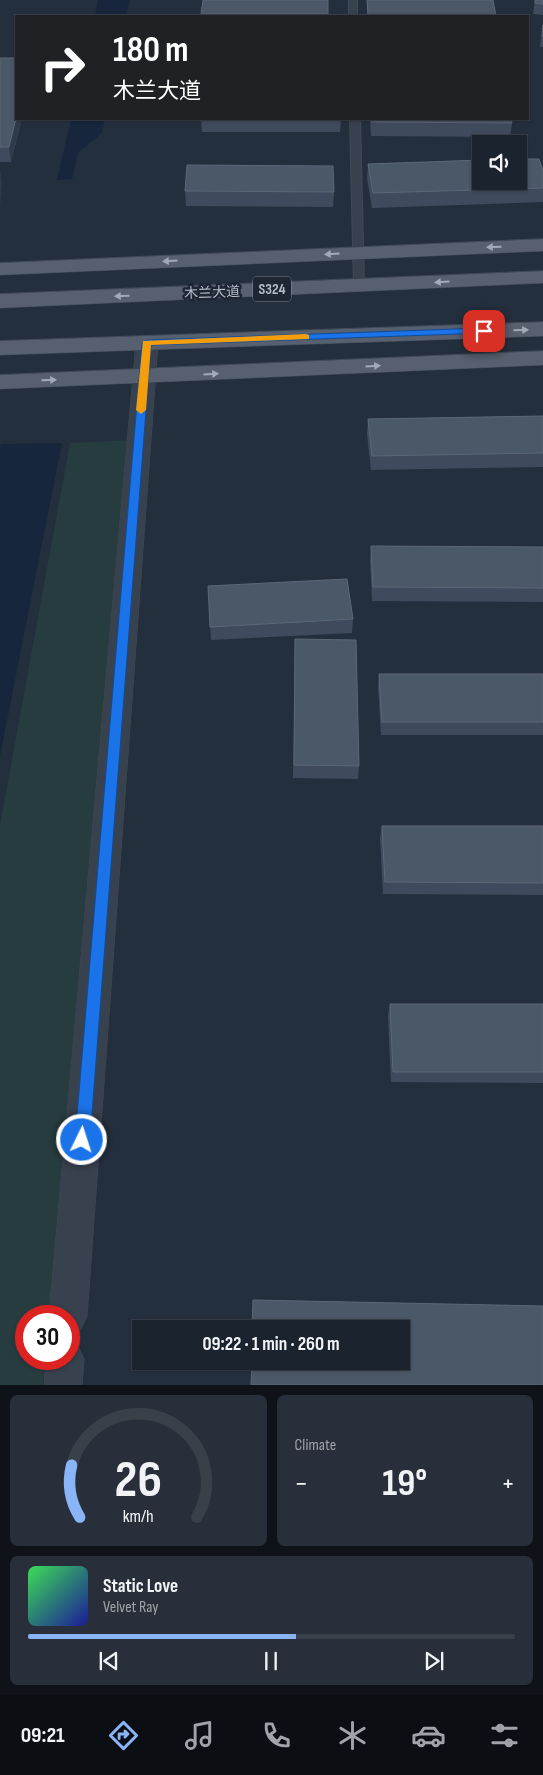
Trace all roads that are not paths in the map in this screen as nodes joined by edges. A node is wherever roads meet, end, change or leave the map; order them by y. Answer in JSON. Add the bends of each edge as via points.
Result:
{"nodes":[{"id":1,"x":353,"y":0,"type":"edge"},
{"id":2,"x":353,"y":15,"type":"edge"},
{"id":3,"x":355,"y":120,"type":"edge"},
{"id":4,"x":543,"y":245,"type":"edge"},
{"id":5,"x":358,"y":253,"type":"junction"},
{"id":6,"x":0,"y":269,"type":"edge"},
{"id":7,"x":543,"y":277,"type":"edge"},
{"id":8,"x":359,"y":286,"type":"junction"},
{"id":9,"x":0,"y":300,"type":"edge"},
{"id":10,"x":543,"y":329,"type":"edge"},
{"id":11,"x":146,"y":343,"type":"junction"},
{"id":12,"x":0,"y":348,"type":"edge"},
{"id":13,"x":543,"y":358,"type":"edge"},
{"id":14,"x":144,"y":377,"type":"junction"},
{"id":15,"x":0,"y":382,"type":"edge"},
{"id":16,"x":69,"y":1305,"type":"edge"},
{"id":17,"x":64,"y":1370,"type":"edge"},
{"id":18,"x":63,"y":1385,"type":"edge"}],
"edges":[{"from":1,"to":2,"type":"lane"},
{"from":3,"to":5,"type":"lane"},
{"from":4,"to":5,"type":"main road","one_way":true},
{"from":5,"to":6,"type":"main road","one_way":true},
{"from":5,"to":8,"type":"lane"},
{"from":7,"to":8,"type":"main road","name":"木兰大道","number":"S324","one_way":true},
{"from":8,"to":9,"type":"main road","name":"木兰大道","number":"S324","one_way":true},
{"from":11,"to":10,"type":"main road","one_way":true},
{"from":11,"to":12,"type":"main road"},
{"from":11,"to":14,"type":"street"},
{"from":14,"to":13,"type":"main road","one_way":true},
{"from":15,"to":14,"type":"main road","one_way":true},
{"from":14,"to":16,"type":"street"},
{"from":17,"to":18,"type":"street"}]}
